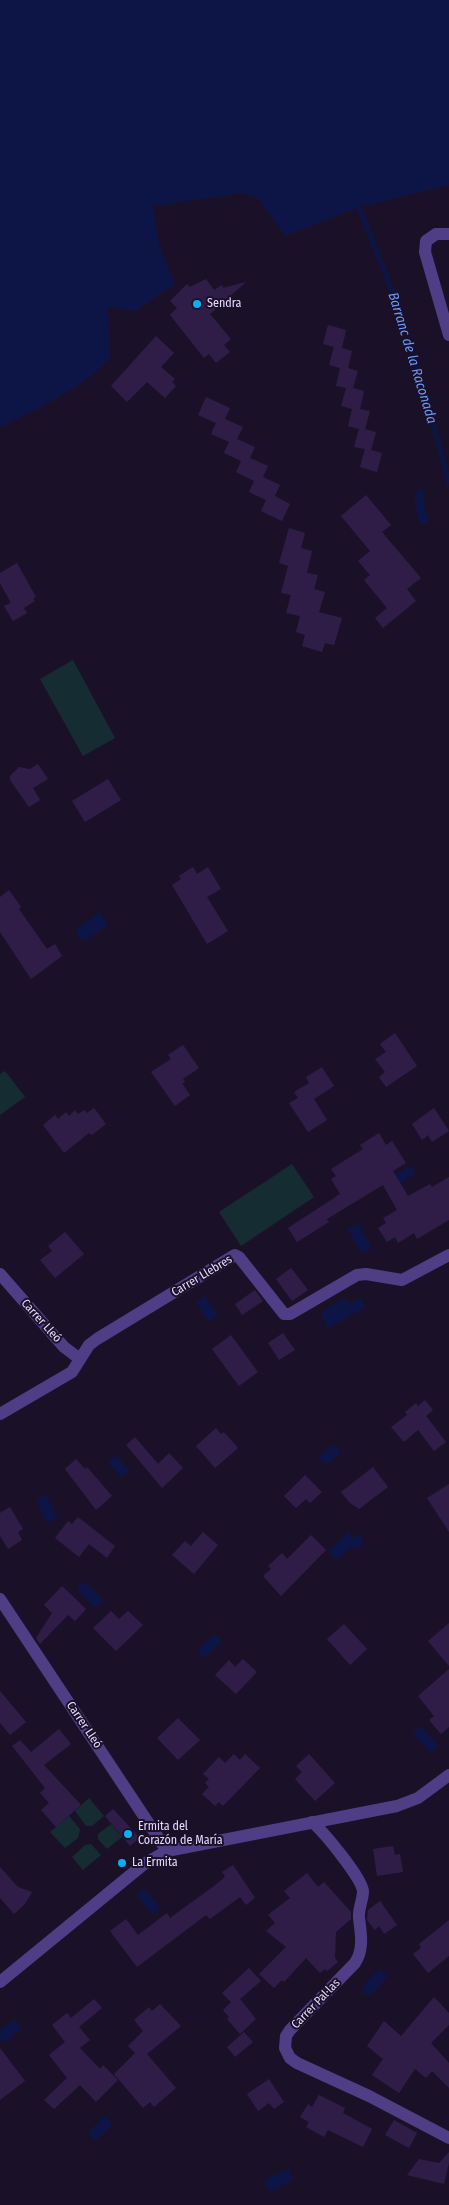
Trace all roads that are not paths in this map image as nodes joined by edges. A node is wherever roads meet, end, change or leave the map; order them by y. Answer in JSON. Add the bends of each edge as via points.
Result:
{"nodes":[{"id":1,"x":449,"y":234,"type":"edge"},
{"id":2,"x":449,"y":335,"type":"edge"},
{"id":3,"x":449,"y":1255,"type":"edge"},
{"id":4,"x":0,"y":1274,"type":"edge"},
{"id":5,"x":80,"y":1359,"type":"junction"},
{"id":6,"x":0,"y":1414,"type":"edge"},
{"id":7,"x":0,"y":1599,"type":"edge"},
{"id":8,"x":449,"y":1775,"type":"edge"},
{"id":9,"x":312,"y":1822,"type":"junction"},
{"id":10,"x":167,"y":1852,"type":"junction"},
{"id":11,"x":0,"y":1982,"type":"edge"},
{"id":12,"x":449,"y":2138,"type":"edge"}],
"edges":[{"from":1,"to":2,"type":"street","via":[[436,234],[426,241],[425,252]]},
{"from":3,"to":5,"type":"street","name":"Carrer Llebres","via":[[402,1280],[357,1275],[290,1314],[284,1314],[235,1255],[97,1339]]},
{"from":4,"to":5,"type":"street","name":"Carrer Lleó","via":[[64,1347]]},
{"from":5,"to":6,"type":"street","via":[[72,1372]]},
{"from":7,"to":10,"type":"street","name":"Carrer Lleó"},
{"from":8,"to":9,"type":"street","via":[[410,1802]]},
{"from":9,"to":10,"type":"street"},
{"from":9,"to":12,"type":"street","name":"Carrer Pal·las","via":[[356,1875],[361,1886],[361,1950],[355,1963],[290,2030],[285,2048],[297,2063]]},
{"from":10,"to":11,"type":"street","via":[[144,1864]]}]}
